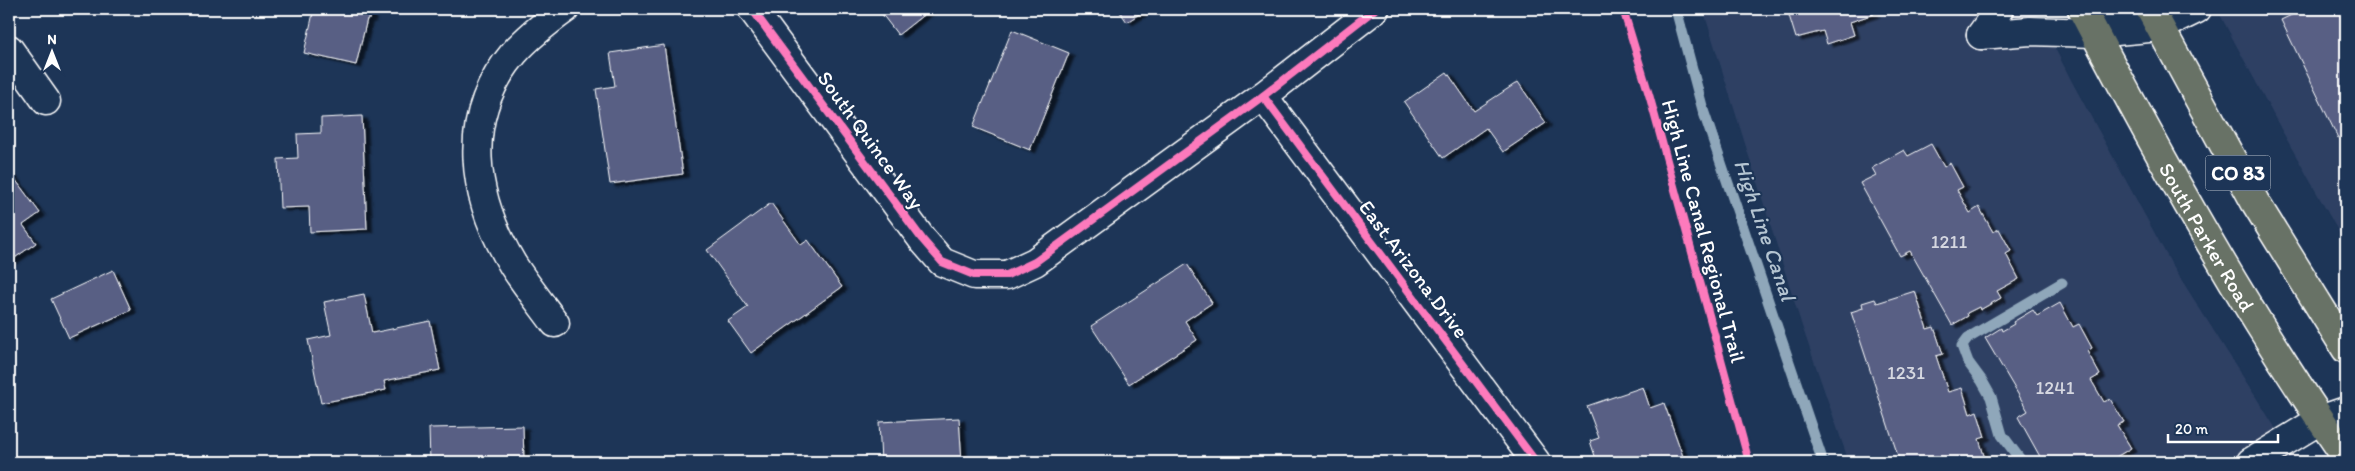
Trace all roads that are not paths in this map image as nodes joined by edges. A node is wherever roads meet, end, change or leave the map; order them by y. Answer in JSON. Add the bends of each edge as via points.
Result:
{"nodes":[{"id":1,"x":565,"y":9,"type":"edge"},
{"id":2,"x":752,"y":9,"type":"edge"},
{"id":3,"x":1375,"y":9,"type":"edge"},
{"id":4,"x":1999,"y":9,"type":"edge"},
{"id":5,"x":2082,"y":9,"type":"edge"},
{"id":6,"x":2113,"y":9,"type":"edge"},
{"id":7,"x":2197,"y":9,"type":"edge"},
{"id":8,"x":2155,"y":18,"type":"edge"},
{"id":9,"x":2094,"y":33,"type":"junction"},
{"id":10,"x":9,"y":49,"type":"edge"},
{"id":11,"x":1263,"y":96,"type":"junction"},
{"id":12,"x":46,"y":101,"type":"dead end"},
{"id":13,"x":555,"y":323,"type":"dead end"},
{"id":14,"x":2346,"y":349,"type":"edge"},
{"id":15,"x":2346,"y":411,"type":"edge"},
{"id":16,"x":2320,"y":420,"type":"junction"},
{"id":17,"x":2346,"y":458,"type":"edge"},
{"id":18,"x":1536,"y":462,"type":"edge"},
{"id":19,"x":2251,"y":462,"type":"edge"}],
"edges":[{"from":1,"to":13,"type":"street","via":[[514,54],[495,80],[484,104],[478,135],[477,167],[482,197],[497,235],[514,266]]},
{"from":2,"to":11,"type":"street","name":"South Quince Way","via":[[922,239],[942,262],[974,275],[1007,275],[1035,262]]},
{"from":3,"to":11,"type":"street"},
{"from":4,"to":9,"type":"street","via":[[1981,35],[2030,31]]},
{"from":5,"to":9,"type":"main road","name":"South Parker Road","number":"CO 83"},
{"from":6,"to":9,"type":"street"},
{"from":7,"to":8,"type":"street"},
{"from":8,"to":9,"type":"street"},
{"from":8,"to":14,"type":"main road","number":"CO 83","via":[[2255,202]]},
{"from":9,"to":16,"type":"main road","name":"South Parker Road","number":"CO 83","via":[[2208,242]]},
{"from":10,"to":12,"type":"street"},
{"from":11,"to":18,"type":"street","name":"East Arizona Drive"},
{"from":15,"to":16,"type":"street"},
{"from":16,"to":17,"type":"main road","name":"South Parker Road","number":"CO 83"},
{"from":16,"to":19,"type":"street"}]}
